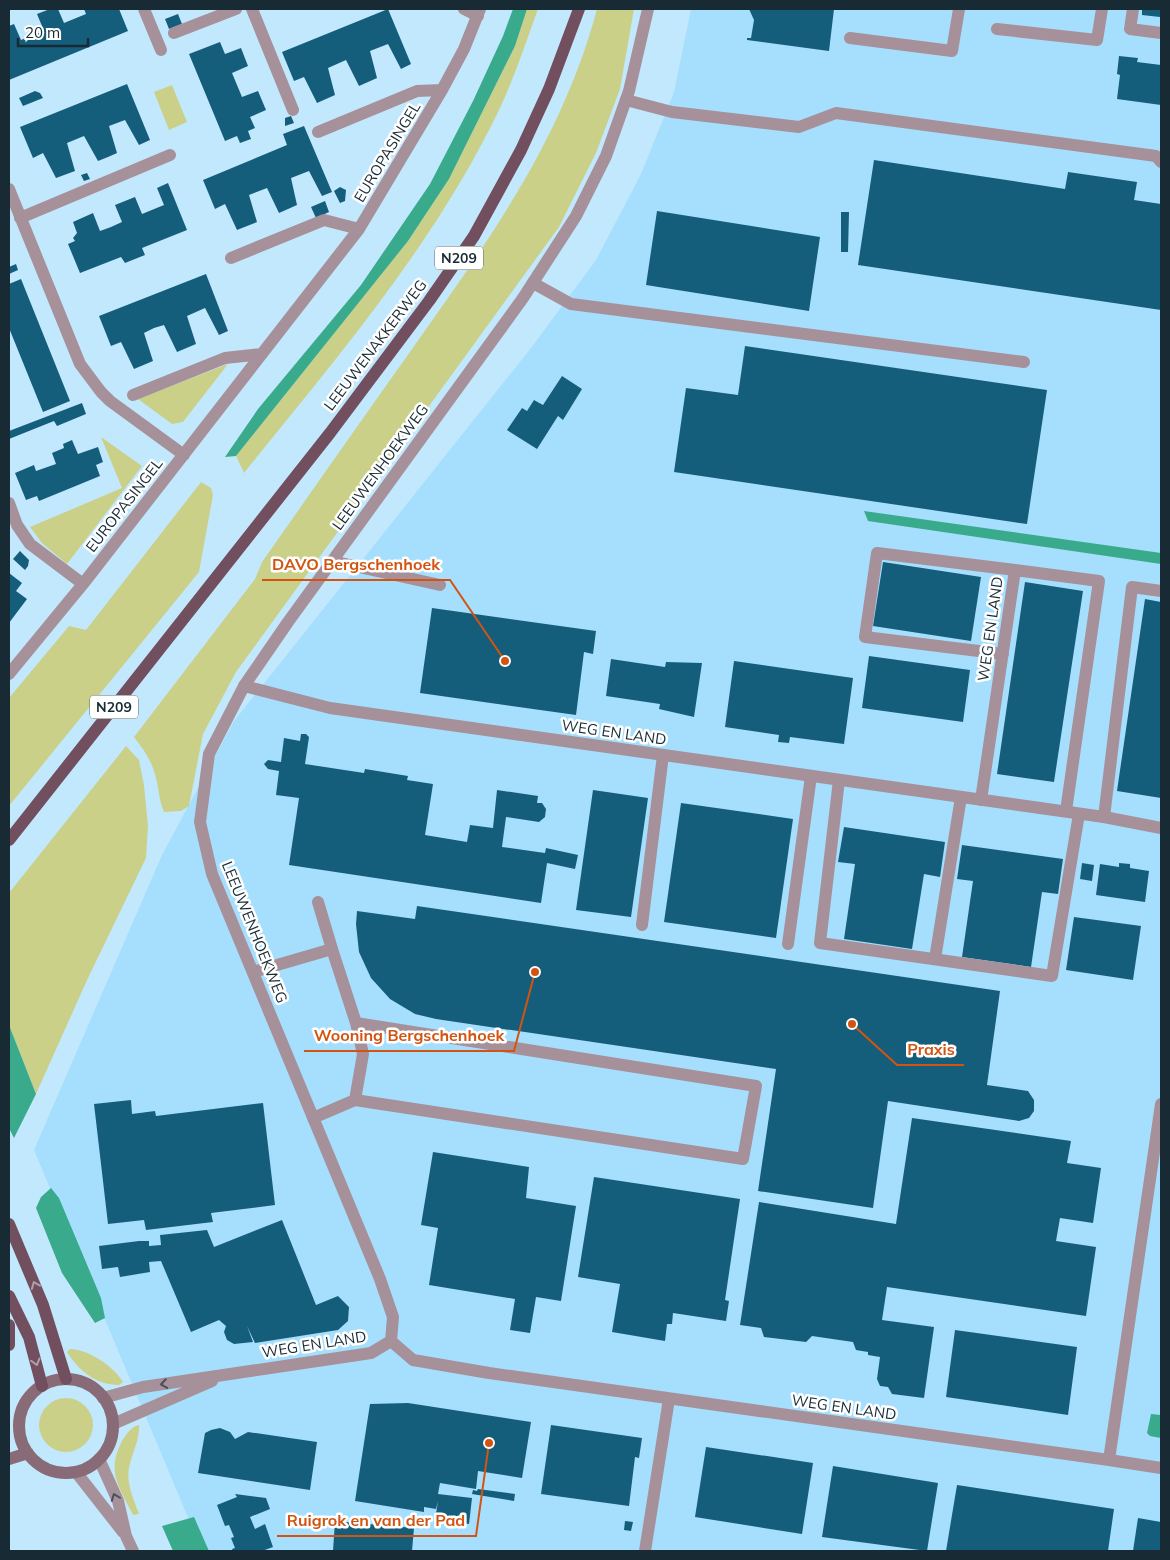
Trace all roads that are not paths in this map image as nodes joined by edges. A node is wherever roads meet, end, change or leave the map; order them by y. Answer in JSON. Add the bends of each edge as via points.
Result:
{"nodes":[{"id":1,"x":144,"y":9,"type":"edge"},
{"id":2,"x":236,"y":9,"type":"edge"},
{"id":3,"x":252,"y":9,"type":"edge"},
{"id":4,"x":464,"y":9,"type":"edge"},
{"id":5,"x":579,"y":9,"type":"edge"},
{"id":6,"x":648,"y":9,"type":"edge"},
{"id":7,"x":958,"y":9,"type":"edge"},
{"id":8,"x":1102,"y":9,"type":"edge"},
{"id":9,"x":1133,"y":9,"type":"edge"},
{"id":10,"x":479,"y":12,"type":"edge"},
{"id":11,"x":997,"y":29,"type":"dead end"},
{"id":12,"x":1161,"y":33,"type":"edge"},
{"id":13,"x":174,"y":34,"type":"dead end"},
{"id":14,"x":850,"y":38,"type":"dead end"},
{"id":15,"x":161,"y":50,"type":"dead end"},
{"id":16,"x":442,"y":90,"type":"junction"},
{"id":17,"x":626,"y":100,"type":"junction"},
{"id":18,"x":293,"y":110,"type":"dead end"},
{"id":19,"x":318,"y":132,"type":"dead end"},
{"id":20,"x":170,"y":155,"type":"dead end"},
{"id":21,"x":1161,"y":162,"type":"edge"},
{"id":22,"x":9,"y":189,"type":"edge"},
{"id":23,"x":20,"y":218,"type":"junction"},
{"id":24,"x":359,"y":230,"type":"junction"},
{"id":25,"x":231,"y":258,"type":"dead end"},
{"id":26,"x":532,"y":283,"type":"junction"},
{"id":27,"x":262,"y":354,"type":"junction"},
{"id":28,"x":1024,"y":362,"type":"dead end"},
{"id":29,"x":134,"y":395,"type":"dead end"},
{"id":30,"x":184,"y":454,"type":"junction"},
{"id":31,"x":9,"y":503,"type":"edge"},
{"id":32,"x":332,"y":561,"type":"junction"},
{"id":33,"x":1015,"y":570,"type":"junction"},
{"id":34,"x":83,"y":584,"type":"junction"},
{"id":35,"x":440,"y":585,"type":"dead end"},
{"id":36,"x":1161,"y":591,"type":"edge"},
{"id":37,"x":1003,"y":654,"type":"junction"},
{"id":38,"x":9,"y":674,"type":"edge"},
{"id":39,"x":244,"y":686,"type":"junction"},
{"id":40,"x":663,"y":755,"type":"junction"},
{"id":41,"x":811,"y":776,"type":"junction"},
{"id":42,"x":839,"y":780,"type":"junction"},
{"id":43,"x":962,"y":797,"type":"junction"},
{"id":44,"x":981,"y":800,"type":"junction"},
{"id":45,"x":1066,"y":812,"type":"junction"},
{"id":46,"x":1079,"y":814,"type":"junction"},
{"id":47,"x":1104,"y":817,"type":"junction"},
{"id":48,"x":1161,"y":828,"type":"edge"},
{"id":49,"x":9,"y":840,"type":"edge"},
{"id":50,"x":318,"y":902,"type":"dead end"},
{"id":51,"x":642,"y":925,"type":"dead end"},
{"id":52,"x":788,"y":944,"type":"dead end"},
{"id":53,"x":332,"y":949,"type":"junction"},
{"id":54,"x":935,"y":959,"type":"junction"},
{"id":55,"x":253,"y":972,"type":"junction"},
{"id":56,"x":356,"y":1023,"type":"junction"},
{"id":57,"x":355,"y":1100,"type":"junction"},
{"id":58,"x":1161,"y":1104,"type":"edge"},
{"id":59,"x":314,"y":1118,"type":"junction"},
{"id":60,"x":9,"y":1224,"type":"edge"},
{"id":61,"x":9,"y":1296,"type":"edge"},
{"id":62,"x":9,"y":1325,"type":"edge"},
{"id":63,"x":391,"y":1341,"type":"junction"},
{"id":64,"x":9,"y":1345,"type":"edge"},
{"id":65,"x":228,"y":1374,"type":"junction"},
{"id":66,"x":66,"y":1380,"type":"junction"},
{"id":67,"x":42,"y":1386,"type":"junction"},
{"id":68,"x":103,"y":1398,"type":"junction"},
{"id":69,"x":669,"y":1399,"type":"junction"},
{"id":70,"x":113,"y":1424,"type":"junction"},
{"id":71,"x":14,"y":1429,"type":"edge"},
{"id":72,"x":28,"y":1454,"type":"junction"},
{"id":73,"x":99,"y":1459,"type":"junction"},
{"id":74,"x":9,"y":1460,"type":"edge"},
{"id":75,"x":1109,"y":1460,"type":"junction"},
{"id":76,"x":1161,"y":1468,"type":"edge"},
{"id":77,"x":76,"y":1472,"type":"junction"},
{"id":78,"x":126,"y":1536,"type":"junction"},
{"id":79,"x":133,"y":1551,"type":"edge"},
{"id":80,"x":645,"y":1551,"type":"edge"}],
"edges":[{"from":1,"to":15,"type":"street"},
{"from":2,"to":13,"type":"street"},
{"from":3,"to":18,"type":"street"},
{"from":4,"to":10,"type":"street"},
{"from":5,"to":49,"type":"main road","name":"LEEUWENAKKERWEG","number":"N209","via":[[549,89],[521,150],[474,236],[424,309]]},
{"from":6,"to":17,"type":"street","name":"LEEUWENHOEKWEG"},
{"from":7,"to":14,"type":"street","via":[[952,51]]},
{"from":8,"to":11,"type":"street","via":[[1097,40]]},
{"from":9,"to":12,"type":"street","via":[[1130,29]]},
{"from":10,"to":16,"type":"street","name":"EUROPASINGEL"},
{"from":16,"to":19,"type":"street","name":"EUROPASINGEL","via":[[417,91]]},
{"from":16,"to":24,"type":"street","name":"EUROPASINGEL"},
{"from":17,"to":21,"type":"street","via":[[672,112],[799,128],[836,113],[1156,156]]},
{"from":17,"to":26,"type":"street","name":"LEEUWENHOEKWEG","via":[[606,156],[576,216]]},
{"from":20,"to":23,"type":"street"},
{"from":22,"to":23,"type":"street"},
{"from":23,"to":30,"type":"street","via":[[80,364],[110,401]]},
{"from":24,"to":25,"type":"street","via":[[324,220]]},
{"from":24,"to":27,"type":"street","name":"EUROPASINGEL"},
{"from":26,"to":28,"type":"street","via":[[571,304]]},
{"from":26,"to":32,"type":"street","name":"LEEUWENHOEKWEG"},
{"from":27,"to":29,"type":"street","via":[[225,358]]},
{"from":27,"to":30,"type":"street","name":"EUROPASINGEL"},
{"from":30,"to":34,"type":"street","name":"EUROPASINGEL"},
{"from":31,"to":34,"type":"street","via":[[17,525],[30,544]]},
{"from":32,"to":35,"type":"street"},
{"from":32,"to":39,"type":"street","name":"LEEUWENHOEKWEG"},
{"from":33,"to":37,"type":"street","name":"WEG EN LAND"},
{"from":33,"to":37,"type":"street","via":[[877,554],[866,637]]},
{"from":33,"to":45,"type":"street","name":"WEG EN LAND","via":[[1099,581]]},
{"from":34,"to":38,"type":"street","name":"EUROPASINGEL"},
{"from":36,"to":47,"type":"street","via":[[1132,587]]},
{"from":37,"to":44,"type":"street","name":"WEG EN LAND"},
{"from":39,"to":40,"type":"street","name":"WEG EN LAND","via":[[330,708]]},
{"from":39,"to":55,"type":"street","name":"LEEUWENHOEKWEG","via":[[209,754],[200,822],[212,874]]},
{"from":40,"to":41,"type":"street","name":"WEG EN LAND"},
{"from":40,"to":51,"type":"street"},
{"from":41,"to":42,"type":"street","name":"WEG EN LAND"},
{"from":41,"to":52,"type":"street"},
{"from":42,"to":43,"type":"street","name":"WEG EN LAND"},
{"from":42,"to":54,"type":"street","via":[[820,943]]},
{"from":43,"to":44,"type":"street","name":"WEG EN LAND"},
{"from":43,"to":54,"type":"street"},
{"from":44,"to":45,"type":"street","name":"WEG EN LAND"},
{"from":45,"to":46,"type":"street","name":"WEG EN LAND"},
{"from":46,"to":47,"type":"street","name":"WEG EN LAND"},
{"from":46,"to":54,"type":"street","via":[[1052,976]]},
{"from":47,"to":48,"type":"street","name":"WEG EN LAND"},
{"from":50,"to":53,"type":"street"},
{"from":53,"to":55,"type":"street"},
{"from":53,"to":56,"type":"street"},
{"from":55,"to":59,"type":"street","name":"LEEUWENHOEKWEG"},
{"from":56,"to":57,"type":"street","via":[[363,1054]]},
{"from":56,"to":57,"type":"street","via":[[756,1086],[743,1159]]},
{"from":57,"to":59,"type":"street"},
{"from":58,"to":75,"type":"street"},
{"from":59,"to":63,"type":"street","name":"LEEUWENHOEKWEG","via":[[380,1279],[393,1318]]},
{"from":66,"to":60,"type":"main road","one_way":true,"via":[[43,1305]]},
{"from":61,"to":67,"type":"main road","one_way":true,"via":[[29,1337]]},
{"from":62,"to":64,"type":"main road"},
{"from":63,"to":65,"type":"street","name":"WEG EN LAND","via":[[371,1354]]},
{"from":63,"to":69,"type":"street","name":"WEG EN LAND","via":[[413,1360]]},
{"from":65,"to":68,"type":"street","name":"WEG EN LAND","one_way":true,"via":[[134,1388]]},
{"from":65,"to":70,"type":"street","name":"WEG EN LAND"},
{"from":66,"to":67,"type":"main road"},
{"from":66,"to":68,"type":"main road","via":[[87,1384]]},
{"from":67,"to":71,"type":"main road","via":[[25,1403]]},
{"from":68,"to":70,"type":"main road"},
{"from":69,"to":75,"type":"street","name":"WEG EN LAND"},
{"from":69,"to":80,"type":"street"},
{"from":70,"to":73,"type":"main road","via":[[110,1443]]},
{"from":71,"to":72,"type":"main road"},
{"from":72,"to":74,"type":"main road"},
{"from":72,"to":77,"type":"main road","via":[[49,1470]]},
{"from":73,"to":77,"type":"main road"},
{"from":78,"to":73,"type":"street","one_way":true,"via":[[118,1501]]},
{"from":75,"to":76,"type":"street","name":"WEG EN LAND"},
{"from":77,"to":78,"type":"street"},
{"from":78,"to":79,"type":"street"}]}
